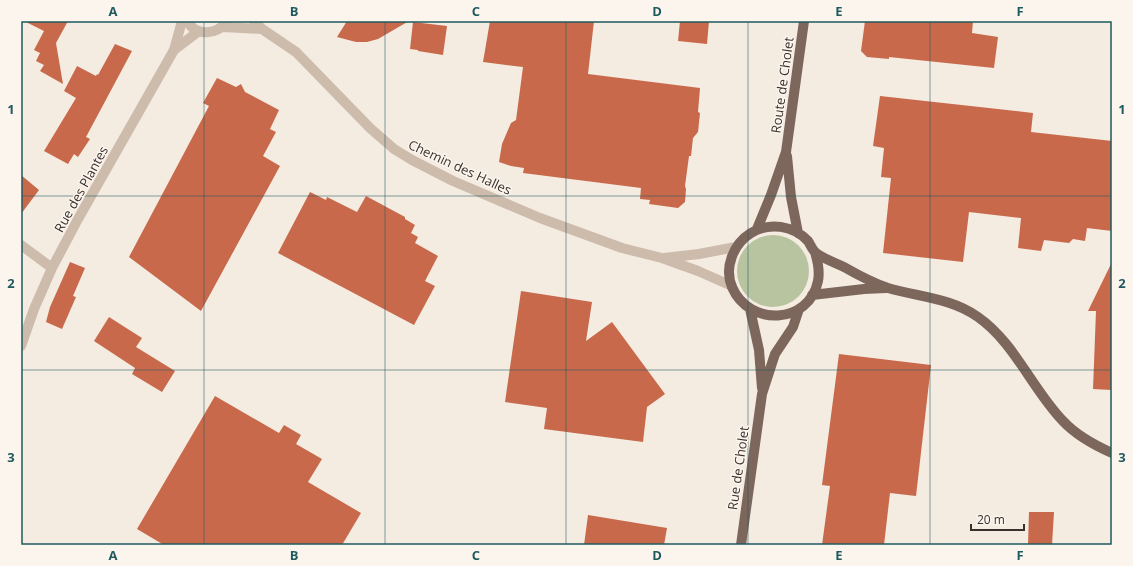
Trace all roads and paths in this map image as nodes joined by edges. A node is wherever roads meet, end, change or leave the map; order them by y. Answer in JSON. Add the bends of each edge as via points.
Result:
{"nodes":[{"id":1,"x":182,"y":21,"type":"edge"},
{"id":2,"x":187,"y":21,"type":"edge"},
{"id":3,"x":254,"y":21,"type":"edge"},
{"id":4,"x":804,"y":21,"type":"edge"},
{"id":5,"x":226,"y":24,"type":"edge"},
{"id":6,"x":262,"y":30,"type":"junction"},
{"id":7,"x":199,"y":31,"type":"junction"},
{"id":8,"x":174,"y":50,"type":"junction"},
{"id":9,"x":786,"y":152,"type":"junction"},
{"id":10,"x":757,"y":229,"type":"junction"},
{"id":11,"x":798,"y":233,"type":"junction"},
{"id":12,"x":21,"y":245,"type":"edge"},
{"id":13,"x":736,"y":247,"type":"junction"},
{"id":14,"x":815,"y":252,"type":"junction"},
{"id":15,"x":662,"y":258,"type":"junction"},
{"id":16,"x":52,"y":268,"type":"junction"},
{"id":17,"x":732,"y":286,"type":"junction"},
{"id":18,"x":889,"y":288,"type":"junction"},
{"id":19,"x":812,"y":296,"type":"junction"},
{"id":20,"x":750,"y":309,"type":"junction"},
{"id":21,"x":799,"y":309,"type":"junction"},
{"id":22,"x":21,"y":346,"type":"edge"},
{"id":23,"x":762,"y":394,"type":"junction"},
{"id":24,"x":1112,"y":453,"type":"edge"},
{"id":25,"x":740,"y":545,"type":"edge"}],
"edges":[{"from":1,"to":8,"type":"street","name":"Rue des Plantes"},
{"from":2,"to":7,"type":"street"},
{"from":3,"to":6,"type":"street","name":"Chemin des Halles"},
{"from":4,"to":9,"type":"main road","name":"Route de Cholet"},
{"from":5,"to":6,"type":"street","name":"Chemin des Halles"},
{"from":5,"to":7,"type":"street","via":[[216,31]]},
{"from":6,"to":15,"type":"street","name":"Chemin des Halles","via":[[296,52],[370,128],[394,149],[412,160],[453,181],[540,218],[622,248]]},
{"from":7,"to":8,"type":"street","name":"Rue des Plantes"},
{"from":8,"to":16,"type":"street","name":"Rue des Plantes"},
{"from":9,"to":10,"type":"main road","name":"Route de Cholet"},
{"from":9,"to":11,"type":"main road","name":"Route de Cholet"},
{"from":10,"to":11,"type":"main road","via":[[785,227]]},
{"from":10,"to":13,"type":"main road"},
{"from":11,"to":14,"type":"main road","via":[[808,241]]},
{"from":12,"to":16,"type":"street"},
{"from":13,"to":15,"type":"street","name":"Chemin des Halles"},
{"from":13,"to":17,"type":"main road","via":[[730,260]]},
{"from":14,"to":18,"type":"main road"},
{"from":14,"to":19,"type":"main road","via":[[819,267],[818,282]]},
{"from":15,"to":17,"type":"street","name":"Chemin des Halles"},
{"from":16,"to":22,"type":"street","name":"Rue des Plantes"},
{"from":17,"to":20,"type":"main road","via":[[739,299]]},
{"from":18,"to":19,"type":"main road"},
{"from":18,"to":24,"type":"main road","via":[[946,301],[978,317],[1003,340],[1047,403],[1064,422],[1095,445]]},
{"from":19,"to":21,"type":"main road"},
{"from":20,"to":21,"type":"main road","via":[[762,315],[774,316]]},
{"from":20,"to":23,"type":"main road","name":"Rue de Cholet","via":[[759,350]]},
{"from":21,"to":23,"type":"main road","name":"Rue de Cholet","via":[[793,327],[775,354]]},
{"from":23,"to":25,"type":"main road","name":"Rue de Cholet"}]}
